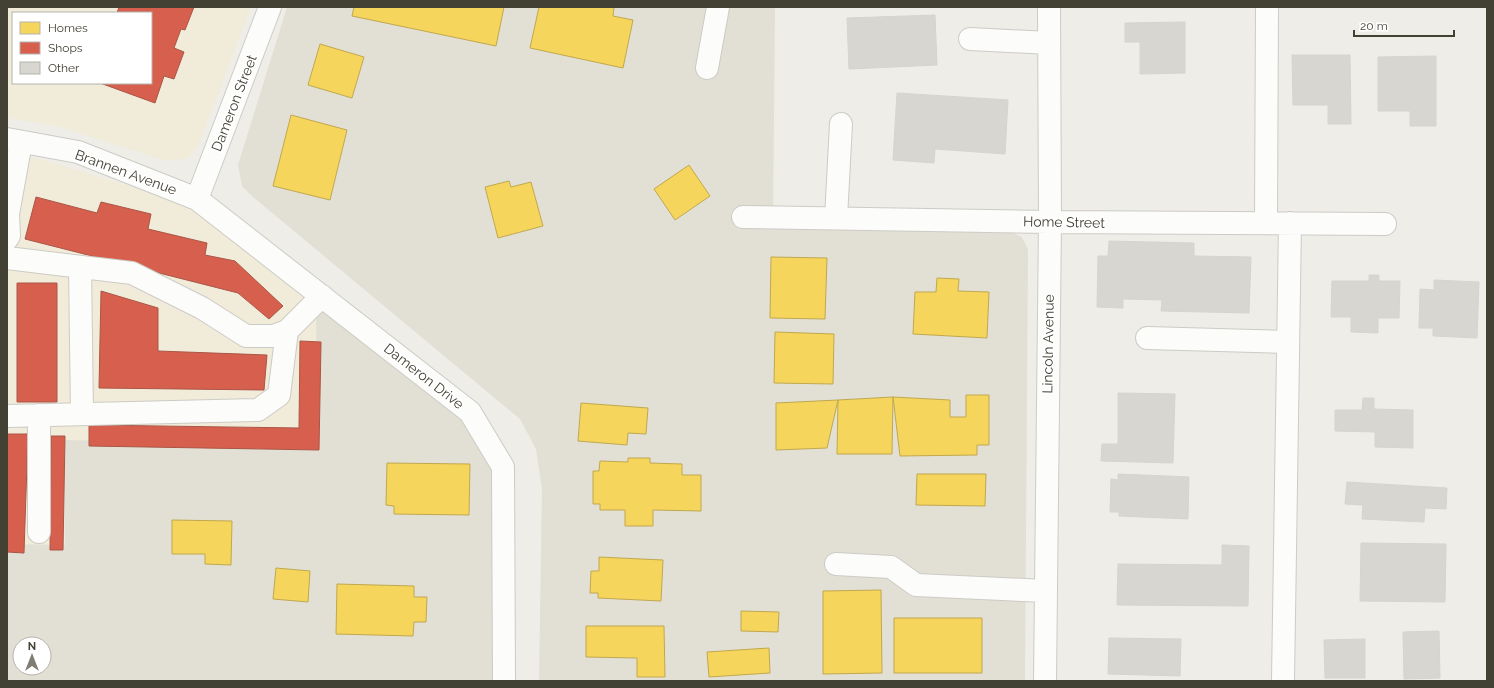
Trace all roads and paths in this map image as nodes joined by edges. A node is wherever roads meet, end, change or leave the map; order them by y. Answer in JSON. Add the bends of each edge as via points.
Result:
{"nodes":[{"id":1,"x":270,"y":7,"type":"edge"},
{"id":2,"x":718,"y":7,"type":"edge"},
{"id":3,"x":1049,"y":7,"type":"edge"},
{"id":4,"x":1267,"y":7,"type":"edge"},
{"id":5,"x":970,"y":39,"type":"dead end"},
{"id":6,"x":1049,"y":43,"type":"junction"},
{"id":7,"x":707,"y":68,"type":"dead end"},
{"id":8,"x":841,"y":124,"type":"dead end"},
{"id":9,"x":14,"y":141,"type":"edge"},
{"id":10,"x":197,"y":198,"type":"junction"},
{"id":11,"x":743,"y":217,"type":"dead end"},
{"id":12,"x":836,"y":218,"type":"junction"},
{"id":13,"x":1050,"y":222,"type":"junction"},
{"id":14,"x":1266,"y":224,"type":"junction"},
{"id":15,"x":1290,"y":224,"type":"junction"},
{"id":16,"x":1385,"y":224,"type":"dead end"},
{"id":17,"x":7,"y":239,"type":"edge"},
{"id":18,"x":7,"y":258,"type":"edge"},
{"id":19,"x":80,"y":267,"type":"junction"},
{"id":20,"x":322,"y":296,"type":"junction"},
{"id":21,"x":287,"y":331,"type":"junction"},
{"id":22,"x":1147,"y":338,"type":"dead end"},
{"id":23,"x":1288,"y":342,"type":"junction"},
{"id":24,"x":82,"y":414,"type":"junction"},
{"id":25,"x":39,"y":415,"type":"junction"},
{"id":26,"x":7,"y":416,"type":"edge"},
{"id":27,"x":39,"y":532,"type":"dead end"},
{"id":28,"x":836,"y":564,"type":"dead end"},
{"id":29,"x":1046,"y":591,"type":"junction"},
{"id":30,"x":504,"y":681,"type":"edge"},
{"id":31,"x":1045,"y":681,"type":"edge"},
{"id":32,"x":1283,"y":681,"type":"edge"}],
"edges":[{"from":1,"to":10,"type":"street","name":"Dameron Street"},
{"from":2,"to":7,"type":"street"},
{"from":3,"to":6,"type":"street","name":"Lincoln Avenue"},
{"from":4,"to":14,"type":"street"},
{"from":5,"to":6,"type":"street"},
{"from":6,"to":13,"type":"street","name":"Lincoln Avenue"},
{"from":8,"to":12,"type":"street"},
{"from":9,"to":10,"type":"street","name":"Brannen Avenue","via":[[78,152]]},
{"from":9,"to":17,"type":"street"},
{"from":10,"to":20,"type":"street","name":"Dameron Drive"},
{"from":11,"to":12,"type":"street","name":"Home Street"},
{"from":12,"to":13,"type":"street","name":"Home Street"},
{"from":13,"to":14,"type":"street","name":"Home Street"},
{"from":13,"to":29,"type":"street","name":"Lincoln Avenue"},
{"from":14,"to":15,"type":"street","name":"Home Street"},
{"from":15,"to":16,"type":"street","name":"Home Street"},
{"from":15,"to":23,"type":"street"},
{"from":18,"to":19,"type":"street"},
{"from":19,"to":21,"type":"street","via":[[132,273],[202,308],[246,336],[273,336]]},
{"from":19,"to":24,"type":"street"},
{"from":20,"to":21,"type":"street"},
{"from":20,"to":30,"type":"street","name":"Dameron Drive","via":[[470,412],[503,467]]},
{"from":21,"to":24,"type":"street","via":[[279,395],[258,410]]},
{"from":22,"to":23,"type":"street"},
{"from":23,"to":32,"type":"street"},
{"from":24,"to":25,"type":"street"},
{"from":25,"to":26,"type":"street"},
{"from":25,"to":27,"type":"street"},
{"from":28,"to":29,"type":"street","via":[[891,567],[916,585]]},
{"from":29,"to":31,"type":"street","name":"Lincoln Avenue"}]}
